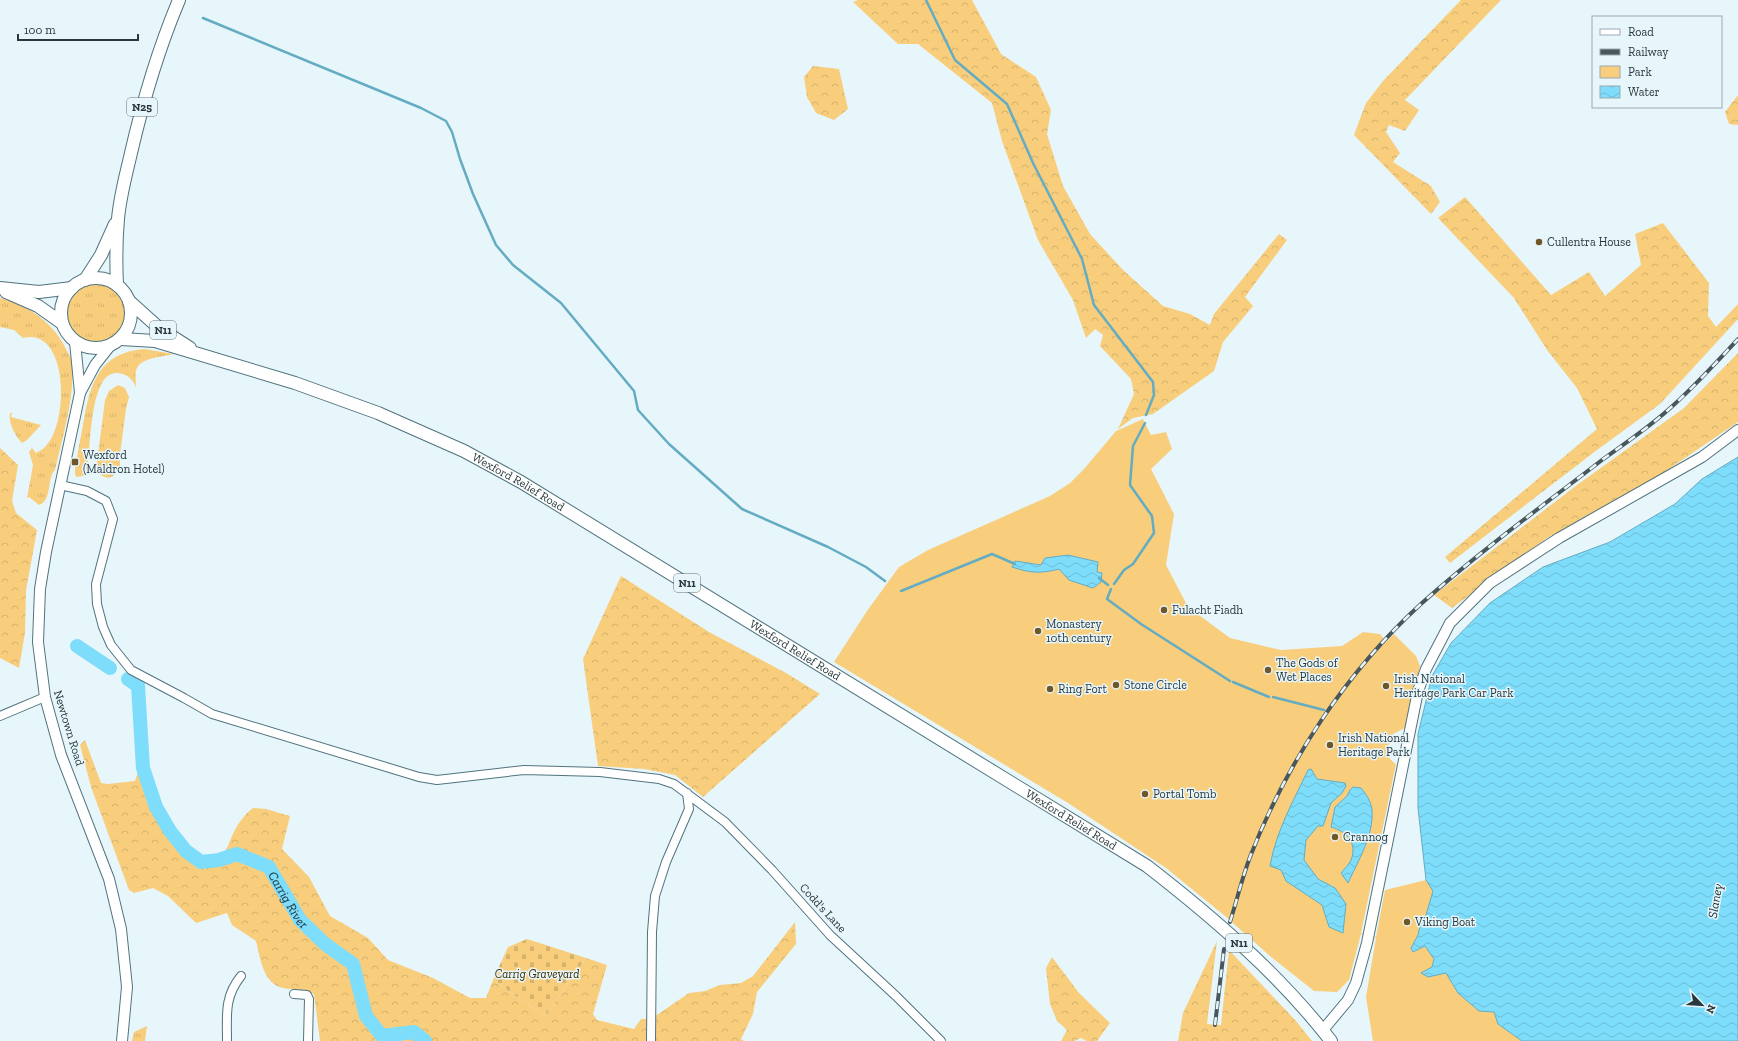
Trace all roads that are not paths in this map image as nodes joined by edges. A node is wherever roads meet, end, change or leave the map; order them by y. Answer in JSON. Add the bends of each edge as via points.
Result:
{"nodes":[{"id":1,"x":179,"y":0,"type":"edge"},
{"id":2,"x":118,"y":218,"type":"junction"},
{"id":3,"x":86,"y":280,"type":"junction"},
{"id":4,"x":117,"y":285,"type":"junction"},
{"id":5,"x":0,"y":288,"type":"edge"},
{"id":6,"x":72,"y":288,"type":"junction"},
{"id":7,"x":129,"y":301,"type":"junction"},
{"id":8,"x":62,"y":323,"type":"junction"},
{"id":9,"x":121,"y":339,"type":"junction"},
{"id":10,"x":75,"y":342,"type":"junction"},
{"id":11,"x":110,"y":346,"type":"junction"},
{"id":12,"x":201,"y":355,"type":"junction"},
{"id":13,"x":80,"y":394,"type":"junction"},
{"id":14,"x":1738,"y":430,"type":"edge"},
{"id":15,"x":60,"y":485,"type":"junction"},
{"id":16,"x":45,"y":697,"type":"junction"},
{"id":17,"x":0,"y":716,"type":"edge"},
{"id":18,"x":687,"y":793,"type":"junction"},
{"id":19,"x":241,"y":976,"type":"dead end"},
{"id":20,"x":294,"y":994,"type":"dead end"},
{"id":21,"x":1322,"y":1030,"type":"junction"},
{"id":22,"x":122,"y":1041,"type":"edge"},
{"id":23,"x":227,"y":1041,"type":"edge"},
{"id":24,"x":308,"y":1041,"type":"edge"},
{"id":25,"x":651,"y":1041,"type":"edge"},
{"id":26,"x":941,"y":1041,"type":"edge"},
{"id":27,"x":1332,"y":1041,"type":"edge"}],
"edges":[{"from":1,"to":2,"type":"highway","number":"N25","via":[[156,60],[143,104]]},
{"from":2,"to":3,"type":"highway","number":"N25"},
{"from":2,"to":4,"type":"highway","number":"N25"},
{"from":3,"to":4,"type":"highway","via":[[102,279]]},
{"from":3,"to":6,"type":"highway","number":"N25"},
{"from":4,"to":7,"type":"highway"},
{"from":5,"to":6,"type":"highway","number":"N25","via":[[39,292]]},
{"from":5,"to":8,"type":"highway","number":"N25","via":[[38,306]]},
{"from":6,"to":8,"type":"highway","via":[[63,301]]},
{"from":7,"to":9,"type":"highway","via":[[131,321]]},
{"from":7,"to":12,"type":"highway","name":"Wexford Relief Road","number":"N11","via":[[159,328]]},
{"from":8,"to":10,"type":"highway","number":"N25"},
{"from":9,"to":11,"type":"highway"},
{"from":9,"to":12,"type":"highway","name":"Wexford Relief Road","number":"N11","via":[[155,341]]},
{"from":10,"to":11,"type":"highway","via":[[98,349]]},
{"from":10,"to":13,"type":"main road","name":"Newtown Road"},
{"from":11,"to":13,"type":"main road","name":"Newtown Road","via":[[95,365]]},
{"from":12,"to":21,"type":"highway","name":"Wexford Relief Road","number":"N11","via":[[295,383],[378,413],[464,451],[521,482],[1147,866],[1198,906],[1257,958]]},
{"from":13,"to":15,"type":"main road","name":"Newtown Road"},
{"from":14,"to":21,"type":"main road","via":[[1702,456],[1559,538],[1490,583],[1450,623],[1426,669],[1418,691],[1367,943],[1356,983],[1348,1000]]},
{"from":15,"to":16,"type":"main road","name":"Newtown Road","via":[[40,589],[38,642]]},
{"from":15,"to":18,"type":"street","name":"Codd's Lane","via":[[87,491],[106,501],[113,519],[96,584],[97,604],[111,645],[132,670],[212,714],[418,777],[437,780],[524,770],[600,772],[659,779],[674,784]]},
{"from":16,"to":17,"type":"street"},
{"from":16,"to":22,"type":"main road","name":"Newtown Road","via":[[62,755],[109,879],[121,928],[127,987]]},
{"from":18,"to":25,"type":"street","via":[[689,809],[666,862],[655,896],[652,932]]},
{"from":18,"to":26,"type":"street","name":"Codd's Lane","via":[[725,822],[830,935]]},
{"from":19,"to":23,"type":"street","via":[[229,995]]},
{"from":20,"to":24,"type":"street","via":[[307,996],[309,999]]},
{"from":21,"to":27,"type":"highway","name":"Wexford Relief Road","number":"N11"}]}
